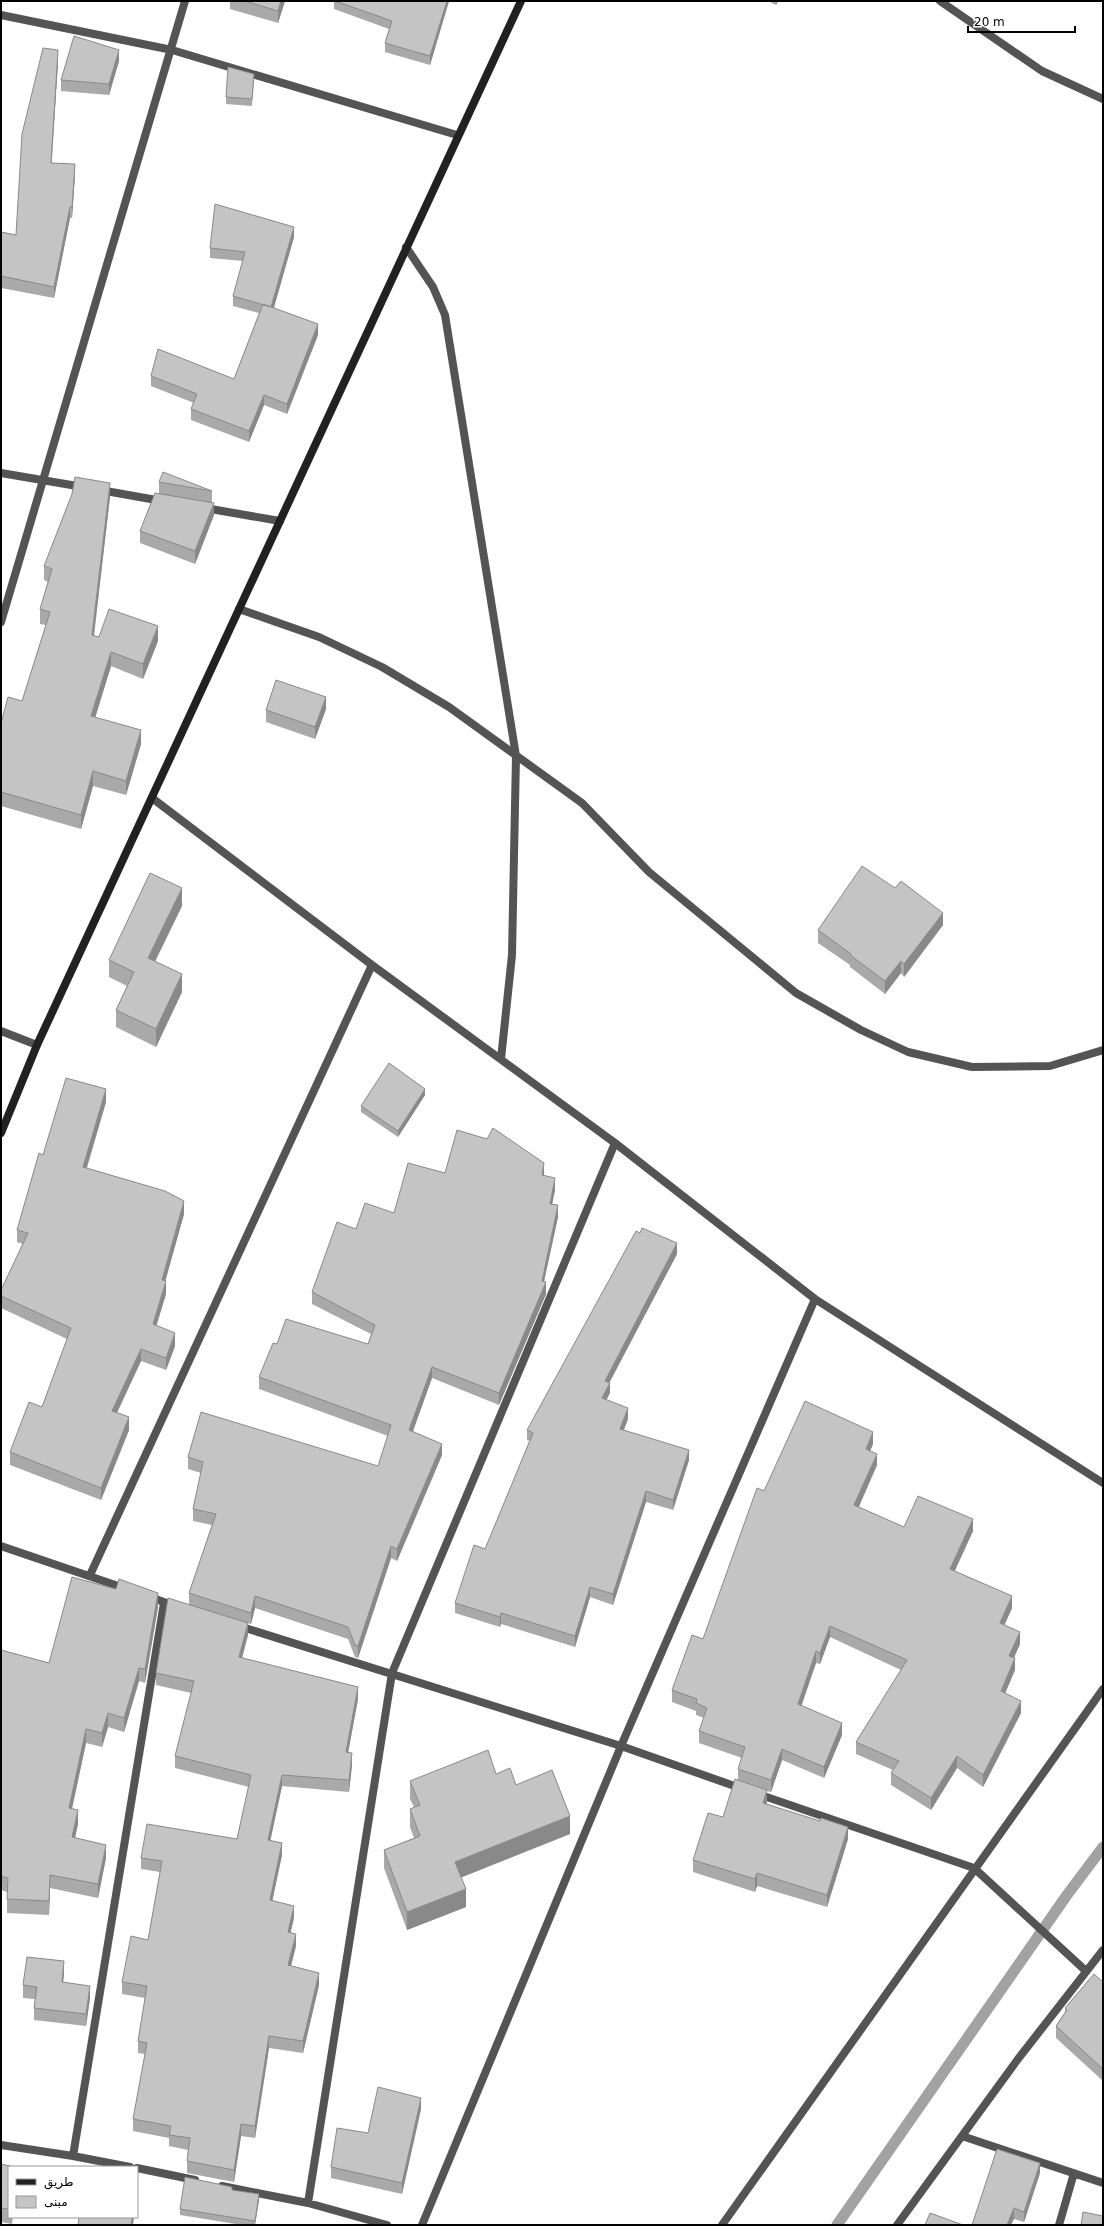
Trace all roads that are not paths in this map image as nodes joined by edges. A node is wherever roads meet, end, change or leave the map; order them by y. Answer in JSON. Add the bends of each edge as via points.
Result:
{"nodes":[{"id":1,"x":185,"y":1,"type":"edge"},
{"id":2,"x":521,"y":1,"type":"edge"},
{"id":3,"x":940,"y":1,"type":"edge"},
{"id":4,"x":1,"y":15,"type":"edge"},
{"id":5,"x":172,"y":50,"type":"junction"},
{"id":6,"x":1103,"y":99,"type":"edge"},
{"id":7,"x":457,"y":135,"type":"junction"},
{"id":8,"x":406,"y":248,"type":"junction"},
{"id":9,"x":1,"y":473,"type":"edge"},
{"id":10,"x":44,"y":480,"type":"junction"},
{"id":11,"x":172,"y":503,"type":"edge"},
{"id":12,"x":195,"y":507,"type":"edge"},
{"id":13,"x":280,"y":522,"type":"junction"},
{"id":14,"x":239,"y":609,"type":"junction"},
{"id":15,"x":1,"y":622,"type":"edge"},
{"id":16,"x":516,"y":756,"type":"junction"},
{"id":17,"x":152,"y":798,"type":"junction"},
{"id":18,"x":372,"y":965,"type":"junction"},
{"id":19,"x":1,"y":1031,"type":"edge"},
{"id":20,"x":36,"y":1045,"type":"junction"},
{"id":21,"x":1103,"y":1050,"type":"edge"},
{"id":22,"x":501,"y":1059,"type":"junction"},
{"id":23,"x":1,"y":1133,"type":"edge"},
{"id":24,"x":615,"y":1143,"type":"junction"},
{"id":25,"x":815,"y":1299,"type":"junction"},
{"id":26,"x":1103,"y":1483,"type":"edge"},
{"id":27,"x":1,"y":1546,"type":"edge"},
{"id":28,"x":90,"y":1575,"type":"junction"},
{"id":29,"x":164,"y":1603,"type":"junction"},
{"id":30,"x":187,"y":1610,"type":"edge"},
{"id":31,"x":233,"y":1624,"type":"edge"},
{"id":32,"x":392,"y":1673,"type":"junction"},
{"id":33,"x":1103,"y":1689,"type":"edge"},
{"id":34,"x":621,"y":1746,"type":"junction"},
{"id":35,"x":974,"y":1868,"type":"junction"},
{"id":36,"x":1103,"y":1950,"type":"edge"},
{"id":37,"x":1086,"y":1972,"type":"junction"},
{"id":38,"x":962,"y":2136,"type":"junction"},
{"id":39,"x":1,"y":2145,"type":"edge"},
{"id":40,"x":73,"y":2156,"type":"junction"},
{"id":41,"x":125,"y":2166,"type":"edge"},
{"id":42,"x":138,"y":2168,"type":"edge"},
{"id":43,"x":1074,"y":2173,"type":"junction"},
{"id":44,"x":1103,"y":2183,"type":"edge"},
{"id":45,"x":308,"y":2203,"type":"junction"},
{"id":46,"x":387,"y":2225,"type":"edge"},
{"id":47,"x":422,"y":2225,"type":"edge"},
{"id":48,"x":722,"y":2225,"type":"edge"},
{"id":49,"x":897,"y":2225,"type":"edge"},
{"id":50,"x":1059,"y":2225,"type":"edge"}],
"edges":[{"from":1,"to":5,"type":"street"},
{"from":2,"to":7,"type":"street"},
{"from":3,"to":6,"type":"street","via":[[1042,71]]},
{"from":4,"to":5,"type":"street"},
{"from":5,"to":7,"type":"street"},
{"from":5,"to":10,"type":"street"},
{"from":7,"to":8,"type":"street"},
{"from":8,"to":13,"type":"street"},
{"from":8,"to":16,"type":"street","via":[[433,287],[445,315]]},
{"from":9,"to":10,"type":"street"},
{"from":10,"to":11,"type":"street"},
{"from":10,"to":15,"type":"street"},
{"from":12,"to":13,"type":"street"},
{"from":13,"to":14,"type":"street"},
{"from":14,"to":16,"type":"street","via":[[319,637],[382,667],[449,707]]},
{"from":14,"to":17,"type":"street"},
{"from":16,"to":21,"type":"street","via":[[582,803],[649,872],[796,993],[861,1030],[908,1052],[972,1066],[1050,1066]]},
{"from":16,"to":22,"type":"street","via":[[512,955]]},
{"from":17,"to":18,"type":"street"},
{"from":17,"to":20,"type":"street"},
{"from":18,"to":22,"type":"street"},
{"from":18,"to":28,"type":"street"},
{"from":19,"to":20,"type":"street"},
{"from":20,"to":23,"type":"street"},
{"from":22,"to":24,"type":"street"},
{"from":24,"to":25,"type":"street"},
{"from":24,"to":32,"type":"street"},
{"from":25,"to":26,"type":"street"},
{"from":25,"to":34,"type":"street"},
{"from":27,"to":28,"type":"street"},
{"from":28,"to":29,"type":"street"},
{"from":29,"to":30,"type":"street"},
{"from":29,"to":40,"type":"street"},
{"from":31,"to":32,"type":"street"},
{"from":32,"to":34,"type":"street"},
{"from":32,"to":45,"type":"street"},
{"from":33,"to":35,"type":"street"},
{"from":34,"to":35,"type":"street"},
{"from":34,"to":47,"type":"street"},
{"from":35,"to":37,"type":"street"},
{"from":35,"to":48,"type":"street"},
{"from":36,"to":37,"type":"street"},
{"from":37,"to":38,"type":"street"},
{"from":38,"to":43,"type":"street"},
{"from":38,"to":49,"type":"street"},
{"from":39,"to":40,"type":"street"},
{"from":40,"to":41,"type":"street"},
{"from":42,"to":45,"type":"street"},
{"from":43,"to":44,"type":"street"},
{"from":43,"to":50,"type":"street"},
{"from":45,"to":46,"type":"street"}]}
